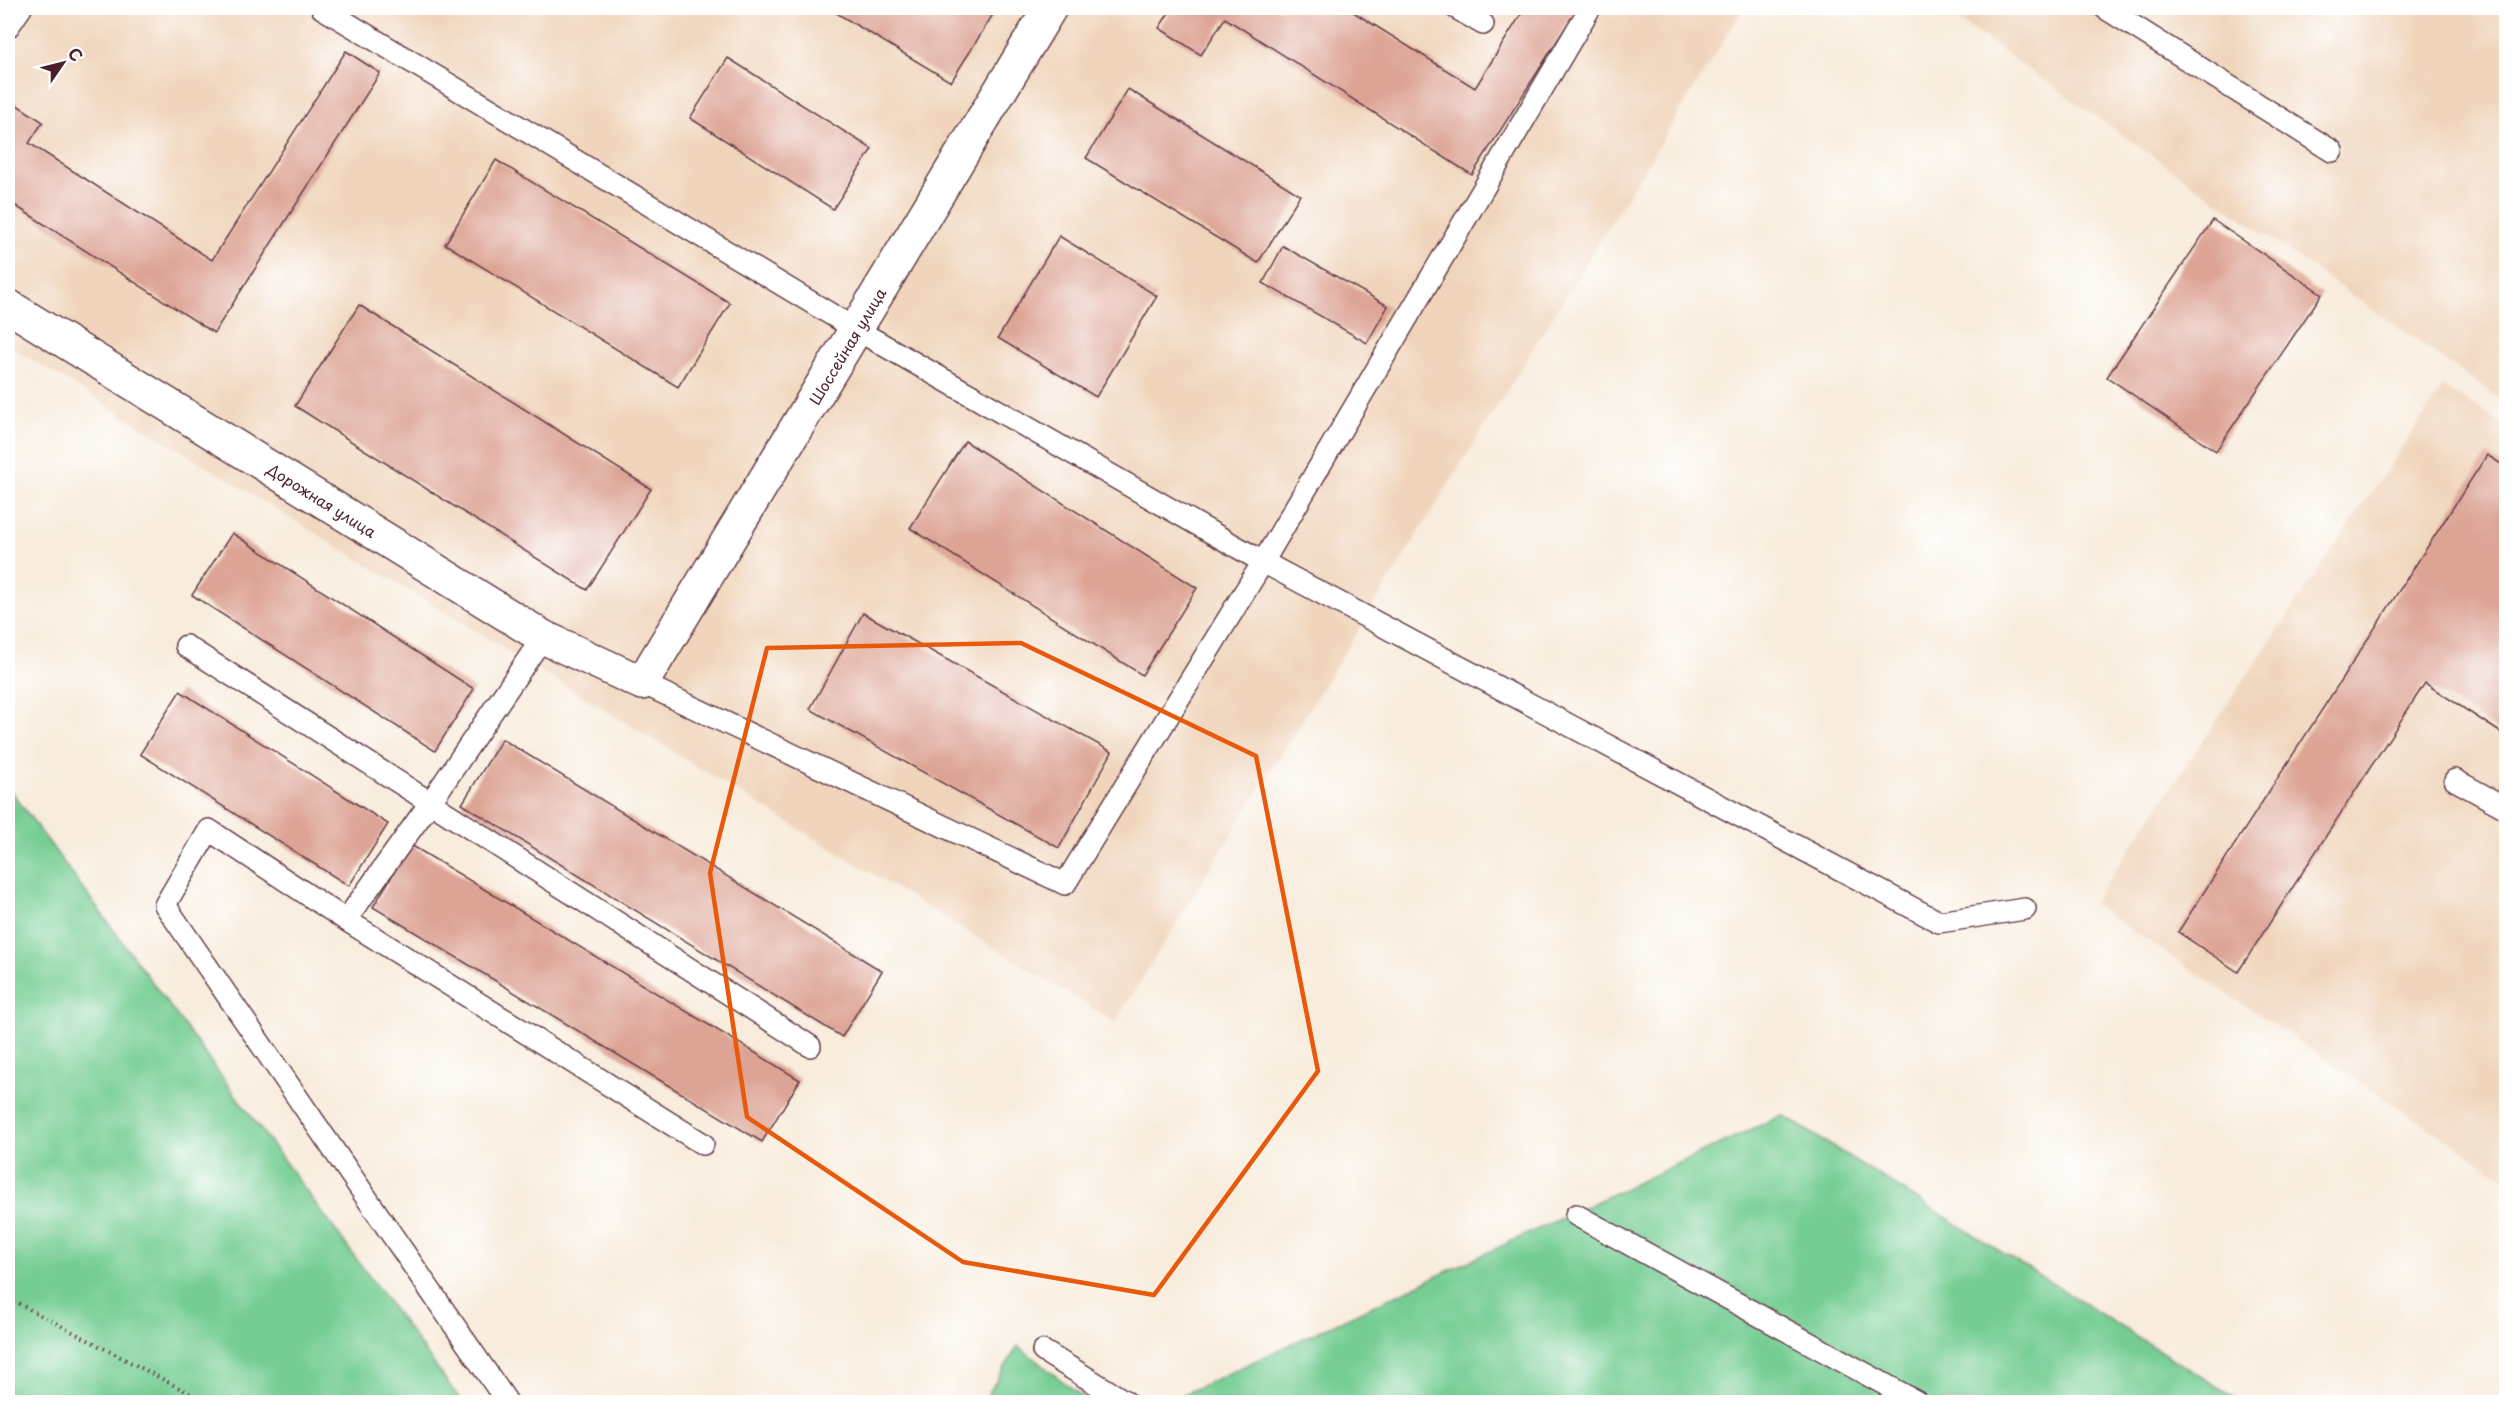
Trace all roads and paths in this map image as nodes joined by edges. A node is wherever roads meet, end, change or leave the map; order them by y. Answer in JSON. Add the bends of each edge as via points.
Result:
{"nodes":[{"id":1,"x":21,"y":8,"type":"edge"},
{"id":2,"x":322,"y":8,"type":"edge"},
{"id":3,"x":1050,"y":8,"type":"edge"},
{"id":4,"x":1456,"y":8,"type":"edge"},
{"id":5,"x":1590,"y":8,"type":"edge"},
{"id":6,"x":2105,"y":8,"type":"edge"},
{"id":7,"x":1483,"y":24,"type":"dead end"},
{"id":8,"x":8,"y":27,"type":"edge"},
{"id":9,"x":2332,"y":151,"type":"dead end"},
{"id":10,"x":8,"y":306,"type":"edge"},
{"id":11,"x":857,"y":330,"type":"junction"},
{"id":12,"x":1263,"y":562,"type":"junction"},
{"id":13,"x":543,"y":637,"type":"junction"},
{"id":14,"x":186,"y":646,"type":"dead end"},
{"id":15,"x":642,"y":683,"type":"junction"},
{"id":16,"x":2455,"y":780,"type":"dead end"},
{"id":17,"x":430,"y":803,"type":"junction"},
{"id":18,"x":2506,"y":808,"type":"edge"},
{"id":19,"x":2025,"y":909,"type":"dead end"},
{"id":20,"x":346,"y":920,"type":"junction"},
{"id":21,"x":810,"y":1046,"type":"dead end"},
{"id":22,"x":703,"y":1144,"type":"dead end"},
{"id":23,"x":1576,"y":1215,"type":"dead end"},
{"id":24,"x":8,"y":1298,"type":"edge"},
{"id":25,"x":1043,"y":1351,"type":"dead end"},
{"id":26,"x":206,"y":1402,"type":"edge"},
{"id":27,"x":507,"y":1402,"type":"edge"},
{"id":28,"x":1126,"y":1402,"type":"edge"},
{"id":29,"x":1917,"y":1402,"type":"edge"}],
"edges":[{"from":1,"to":8,"type":"lane"},
{"from":2,"to":11,"type":"lane"},
{"from":3,"to":11,"type":"street","name":"Шоссейная улица"},
{"from":4,"to":7,"type":"lane"},
{"from":5,"to":12,"type":"lane"},
{"from":6,"to":9,"type":"lane"},
{"from":10,"to":13,"type":"street","name":"Дорожная улица"},
{"from":11,"to":12,"type":"lane"},
{"from":11,"to":15,"type":"street","name":"Шоссейная улица"},
{"from":12,"to":15,"type":"lane","via":[[1065,884]]},
{"from":12,"to":19,"type":"lane","via":[[1939,922]]},
{"from":13,"to":15,"type":"street","name":"Дорожная улица"},
{"from":13,"to":17,"type":"lane"},
{"from":14,"to":17,"type":"lane"},
{"from":16,"to":18,"type":"lane"},
{"from":17,"to":20,"type":"lane"},
{"from":17,"to":21,"type":"lane"},
{"from":20,"to":22,"type":"lane"},
{"from":20,"to":27,"type":"lane","via":[[209,830],[165,905]]},
{"from":23,"to":29,"type":"lane"},
{"from":24,"to":26,"type":"path"},
{"from":25,"to":28,"type":"lane"}]}
